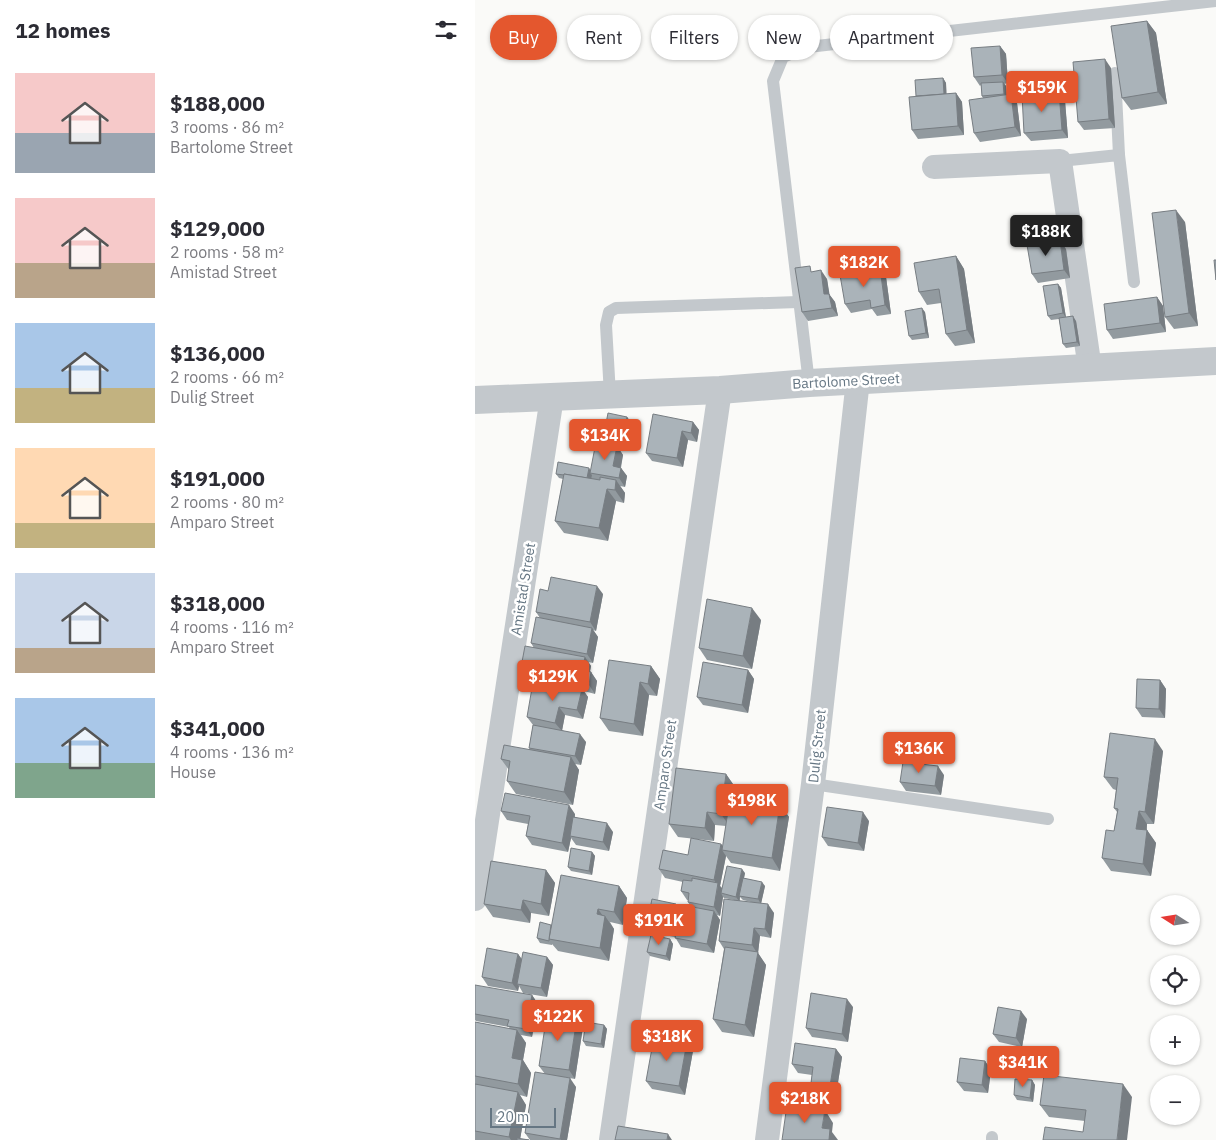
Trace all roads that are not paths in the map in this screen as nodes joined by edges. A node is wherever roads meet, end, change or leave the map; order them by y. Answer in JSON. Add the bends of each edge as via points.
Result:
{"nodes":[{"id":1,"x":1216,"y":1,"type":"edge"},
{"id":2,"x":1115,"y":73,"type":"edge"},
{"id":3,"x":1119,"y":156,"type":"junction"},
{"id":4,"x":1059,"y":161,"type":"junction"},
{"id":5,"x":934,"y":167,"type":"dead end"},
{"id":6,"x":1134,"y":282,"type":"dead end"},
{"id":7,"x":798,"y":302,"type":"junction"},
{"id":8,"x":1216,"y":362,"type":"edge"},
{"id":9,"x":1090,"y":369,"type":"junction"},
{"id":10,"x":858,"y":380,"type":"junction"},
{"id":11,"x":809,"y":383,"type":"junction"},
{"id":12,"x":719,"y":390,"type":"junction"},
{"id":13,"x":610,"y":395,"type":"junction"},
{"id":14,"x":552,"y":397,"type":"junction"},
{"id":15,"x":475,"y":400,"type":"edge"},
{"id":16,"x":813,"y":784,"type":"junction"},
{"id":17,"x":1048,"y":819,"type":"dead end"},
{"id":18,"x":475,"y":899,"type":"edge"},
{"id":19,"x":611,"y":1140,"type":"edge"},
{"id":20,"x":767,"y":1140,"type":"edge"}],
"edges":[{"from":1,"to":7,"type":"lane","via":[[808,47],[783,57],[773,80]]},
{"from":2,"to":3,"type":"lane"},
{"from":3,"to":4,"type":"lane"},
{"from":3,"to":6,"type":"lane"},
{"from":4,"to":5,"type":"street"},
{"from":4,"to":9,"type":"street"},
{"from":7,"to":11,"type":"lane"},
{"from":7,"to":13,"type":"lane","via":[[616,308],[609,312],[606,325]]},
{"from":8,"to":9,"type":"street","name":"Bartolome Street"},
{"from":9,"to":10,"type":"street","name":"Bartolome Street"},
{"from":10,"to":11,"type":"street","name":"Bartolome Street"},
{"from":10,"to":16,"type":"street","name":"Dulig Street"},
{"from":11,"to":12,"type":"street","name":"Bartolome Street"},
{"from":12,"to":13,"type":"street","name":"Bartolome Street"},
{"from":12,"to":19,"type":"street","name":"Amparo Street"},
{"from":13,"to":14,"type":"street","name":"Bartolome Street"},
{"from":14,"to":15,"type":"street","name":"Bartolome Street"},
{"from":14,"to":18,"type":"street","name":"Amistad Street"},
{"from":16,"to":17,"type":"lane"},
{"from":16,"to":20,"type":"street","name":"Dulig Street"}]}
